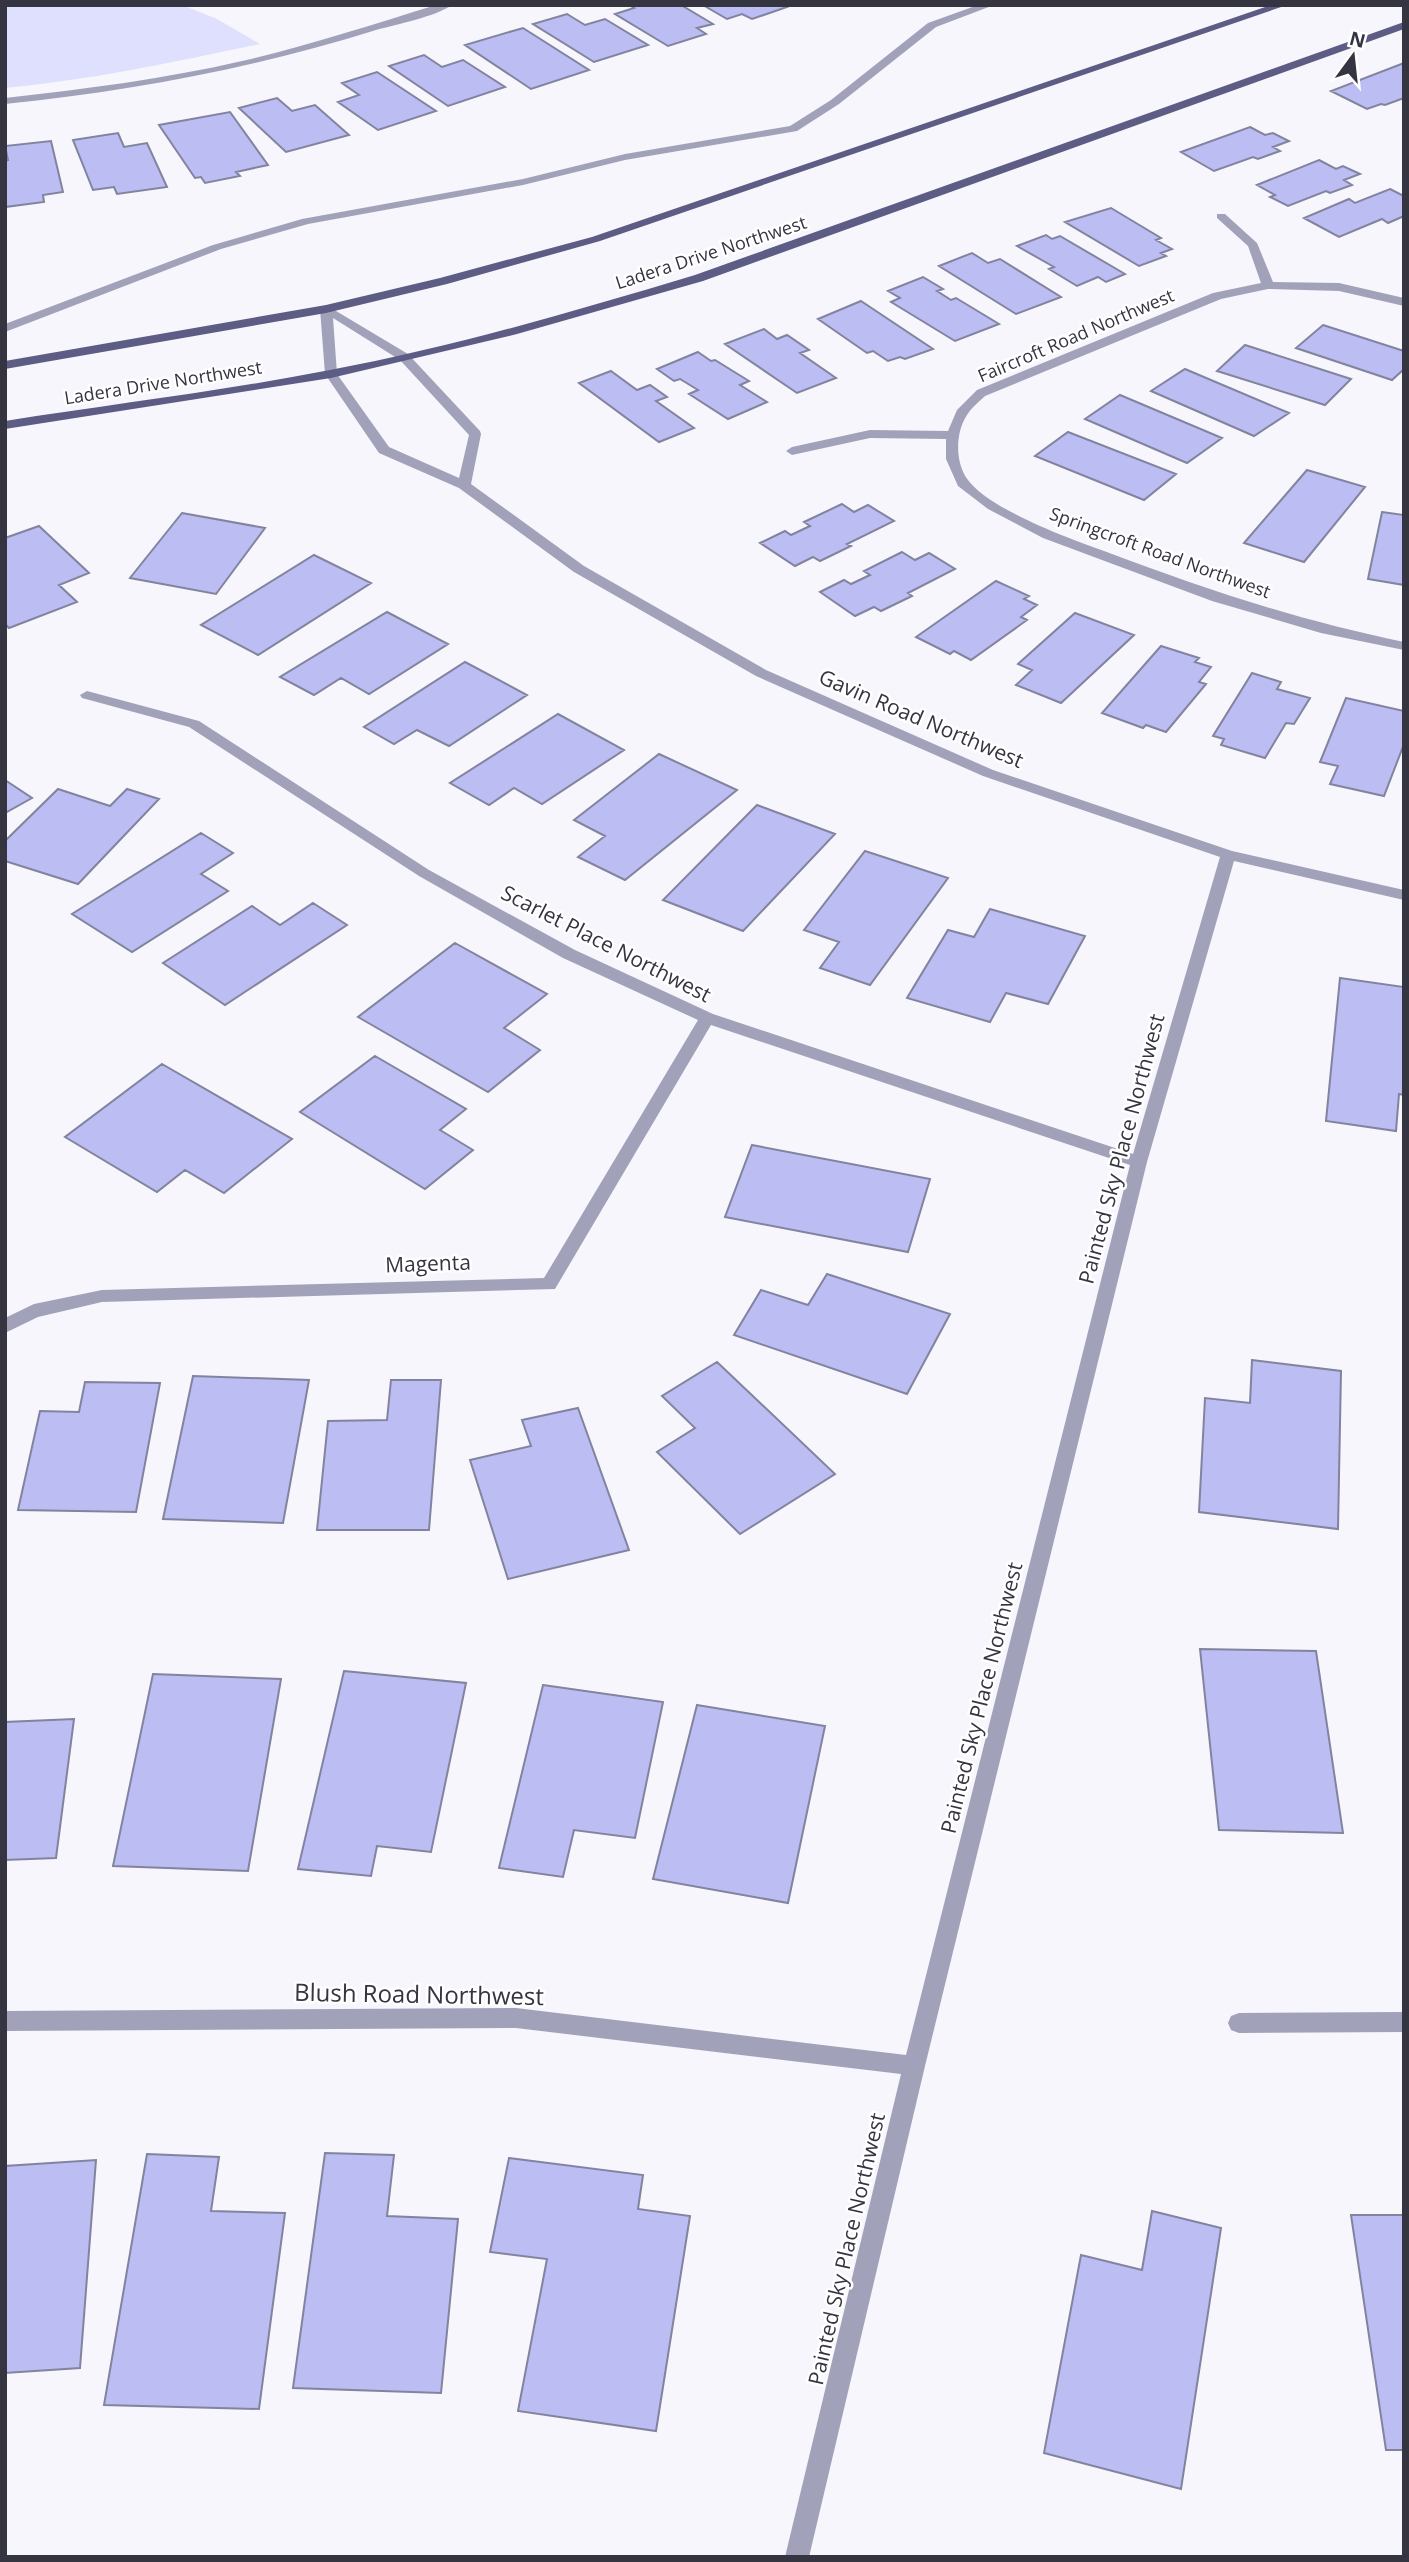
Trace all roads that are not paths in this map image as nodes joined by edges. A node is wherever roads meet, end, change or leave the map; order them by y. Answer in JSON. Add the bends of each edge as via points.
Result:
{"nodes":[{"id":1,"x":447,"y":5,"type":"edge"},
{"id":2,"x":989,"y":5,"type":"edge"},
{"id":3,"x":1282,"y":5,"type":"edge"},
{"id":4,"x":1404,"y":25,"type":"edge"},
{"id":5,"x":5,"y":101,"type":"edge"},
{"id":6,"x":1221,"y":216,"type":"dead end"},
{"id":7,"x":1268,"y":285,"type":"junction"},
{"id":8,"x":1404,"y":302,"type":"edge"},
{"id":9,"x":326,"y":309,"type":"junction"},
{"id":10,"x":5,"y":328,"type":"edge"},
{"id":11,"x":404,"y":357,"type":"junction"},
{"id":12,"x":5,"y":365,"type":"edge"},
{"id":13,"x":331,"y":374,"type":"junction"},
{"id":14,"x":5,"y":425,"type":"edge"},
{"id":15,"x":953,"y":435,"type":"junction"},
{"id":16,"x":792,"y":451,"type":"dead end"},
{"id":17,"x":464,"y":485,"type":"junction"},
{"id":18,"x":1404,"y":646,"type":"edge"},
{"id":19,"x":87,"y":695,"type":"dead end"},
{"id":20,"x":1228,"y":855,"type":"junction"},
{"id":21,"x":1404,"y":895,"type":"edge"},
{"id":22,"x":707,"y":1018,"type":"junction"},
{"id":23,"x":1139,"y":1162,"type":"junction"},
{"id":24,"x":5,"y":1326,"type":"edge"},
{"id":25,"x":5,"y":2021,"type":"edge"},
{"id":26,"x":1239,"y":2022,"type":"dead end"},
{"id":27,"x":1404,"y":2022,"type":"edge"},
{"id":28,"x":914,"y":2066,"type":"junction"},
{"id":29,"x":797,"y":2557,"type":"edge"}],
"edges":[{"from":1,"to":5,"type":"street","via":[[205,73]]},
{"from":2,"to":10,"type":"street","via":[[932,24],[835,102],[793,129],[625,157],[523,182],[306,221],[218,247]]},
{"from":3,"to":9,"type":"main road","via":[[596,239]]},
{"from":4,"to":11,"type":"main road","name":"Ladera Drive Northwest","via":[[699,278]]},
{"from":6,"to":7,"type":"street","via":[[1252,245]]},
{"from":7,"to":8,"type":"street","name":"Faircroft Road Northwest","via":[[1339,287]]},
{"from":7,"to":15,"type":"street","name":"Faircroft Road Northwest","via":[[1217,296],[981,393],[961,413]]},
{"from":9,"to":11,"type":"street"},
{"from":9,"to":12,"type":"main road"},
{"from":9,"to":13,"type":"street"},
{"from":11,"to":13,"type":"main road","name":"Ladera Drive Northwest"},
{"from":11,"to":17,"type":"street","via":[[475,434]]},
{"from":13,"to":14,"type":"main road","name":"Ladera Drive Northwest"},
{"from":13,"to":17,"type":"street","name":"Gavin Road Northwest","via":[[384,450]]},
{"from":15,"to":16,"type":"street","via":[[870,434]]},
{"from":15,"to":18,"type":"street","name":"Springcroft Road Northwest","via":[[952,459],[963,483],[993,506],[1048,535],[1217,598],[1326,630]]},
{"from":17,"to":20,"type":"street","name":"Gavin Road Northwest","via":[[579,569],[761,673],[988,773]]},
{"from":19,"to":22,"type":"street","name":"Scarlet Place Northwest","via":[[194,724],[424,873],[569,954]]},
{"from":20,"to":21,"type":"street","name":"Gavin Road Northwest"},
{"from":20,"to":23,"type":"street","name":"Painted Sky Place Northwest"},
{"from":22,"to":23,"type":"street","name":"Scarlet Place Northwest"},
{"from":22,"to":24,"type":"street","name":"Magenta","via":[[549,1284],[102,1296],[34,1311]]},
{"from":23,"to":28,"type":"street","name":"Painted Sky Place Northwest"},
{"from":25,"to":28,"type":"street","name":"Blush Road Northwest","via":[[516,2018]]},
{"from":26,"to":27,"type":"street"},
{"from":28,"to":29,"type":"street","name":"Painted Sky Place Northwest"}]}
